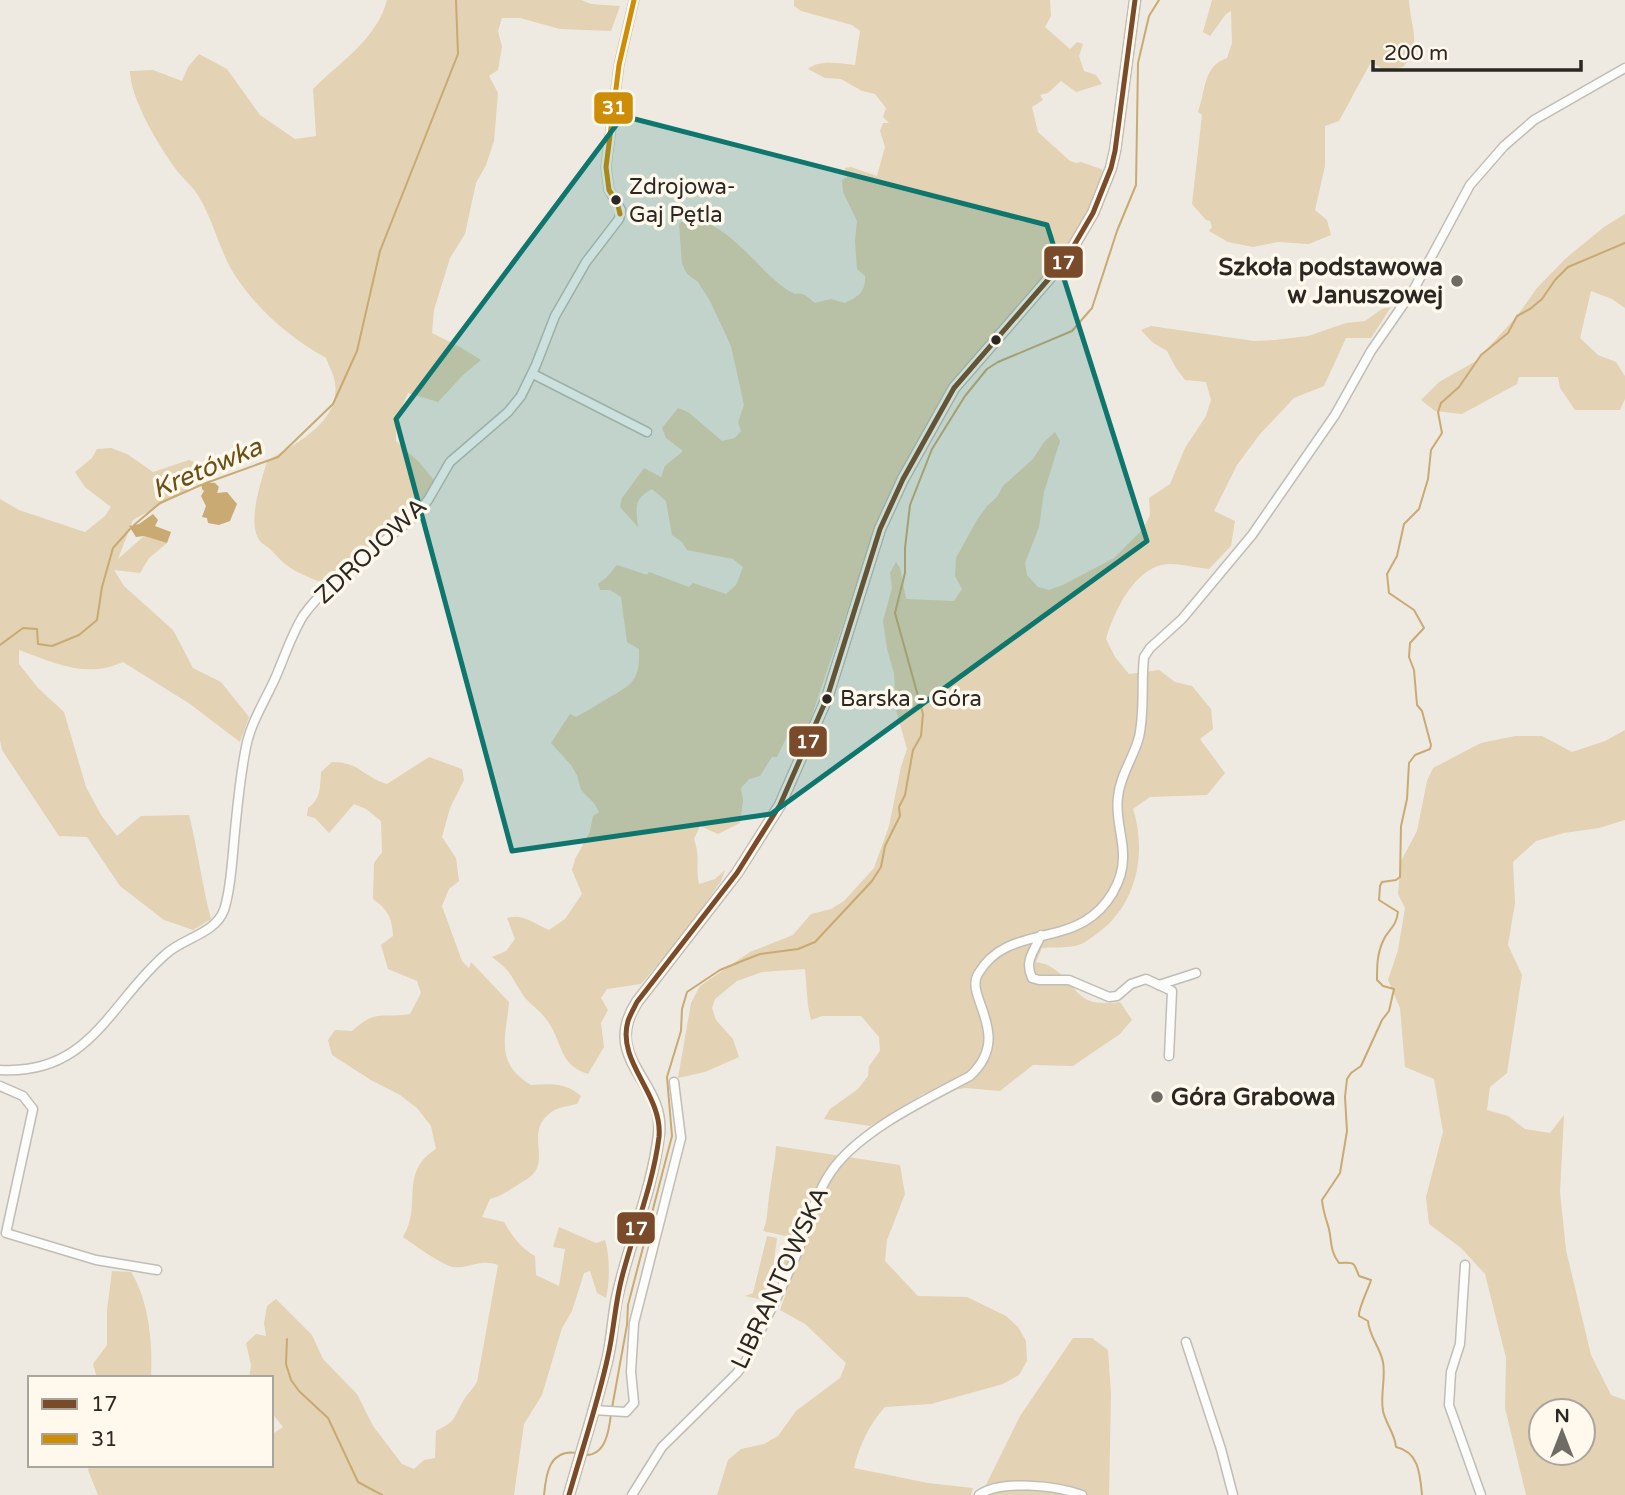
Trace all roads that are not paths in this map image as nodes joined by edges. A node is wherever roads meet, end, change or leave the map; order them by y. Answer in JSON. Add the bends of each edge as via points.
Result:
{"nodes":[{"id":1,"x":634,"y":0,"type":"edge"},
{"id":2,"x":1135,"y":0,"type":"edge"},
{"id":3,"x":1625,"y":68,"type":"edge"},
{"id":4,"x":533,"y":374,"type":"junction"},
{"id":5,"x":647,"y":432,"type":"dead end"},
{"id":6,"x":1041,"y":936,"type":"junction"},
{"id":7,"x":1196,"y":973,"type":"dead end"},
{"id":8,"x":1159,"y":985,"type":"junction"},
{"id":9,"x":1169,"y":1056,"type":"dead end"},
{"id":10,"x":0,"y":1070,"type":"edge"},
{"id":11,"x":674,"y":1082,"type":"dead end"},
{"id":12,"x":0,"y":1086,"type":"edge"},
{"id":13,"x":1465,"y":1265,"type":"dead end"},
{"id":14,"x":157,"y":1270,"type":"dead end"},
{"id":15,"x":1186,"y":1342,"type":"dead end"},
{"id":16,"x":598,"y":1411,"type":"junction"},
{"id":17,"x":569,"y":1495,"type":"edge"},
{"id":18,"x":632,"y":1495,"type":"edge"},
{"id":19,"x":979,"y":1495,"type":"edge"},
{"id":20,"x":1082,"y":1495,"type":"edge"},
{"id":21,"x":1233,"y":1495,"type":"edge"},
{"id":22,"x":1482,"y":1495,"type":"edge"}],
"edges":[{"from":1,"to":4,"type":"street","name":"ZDROJOWA","via":[[619,65],[606,167],[620,219],[586,262],[555,316]]},
{"from":2,"to":16,"type":"street","via":[[1115,151],[1093,213],[1066,259],[942,407],[880,529],[827,698],[780,805],[737,873],[627,1018],[626,1051],[657,1108],[659,1135],[618,1291]]},
{"from":3,"to":6,"type":"street","name":"LIBRANTOWSKA","via":[[1534,120],[1470,186],[1415,289],[1252,535],[1182,619],[1150,648],[1144,657],[1142,725],[1117,797],[1124,857],[1119,878],[1112,895],[1085,921]]},
{"from":4,"to":5,"type":"street"},
{"from":4,"to":10,"type":"street","name":"ZDROJOWA","via":[[508,412],[450,462],[418,513],[326,590],[304,615],[246,745],[229,885],[217,922],[167,953],[87,1043],[49,1064]]},
{"from":6,"to":8,"type":"street","via":[[1027,967],[1039,981],[1069,980],[1109,997],[1146,979]]},
{"from":6,"to":18,"type":"street","name":"LIBRANTOWSKA","via":[[1006,947],[978,972],[975,989],[985,1014],[988,1043],[978,1069],[893,1119],[838,1163],[825,1180],[799,1249],[746,1361],[662,1447]]},
{"from":7,"to":8,"type":"street"},
{"from":8,"to":9,"type":"street","via":[[1171,992]]},
{"from":11,"to":16,"type":"street","via":[[681,1138],[639,1294],[631,1372],[634,1403],[626,1412]]},
{"from":12,"to":14,"type":"street","via":[[23,1097],[33,1109],[6,1233],[96,1260]]},
{"from":13,"to":22,"type":"street","via":[[1460,1345],[1451,1372],[1449,1405]]},
{"from":15,"to":21,"type":"street"},
{"from":16,"to":17,"type":"street"},
{"from":19,"to":20,"type":"street","via":[[1009,1485]]}]}
